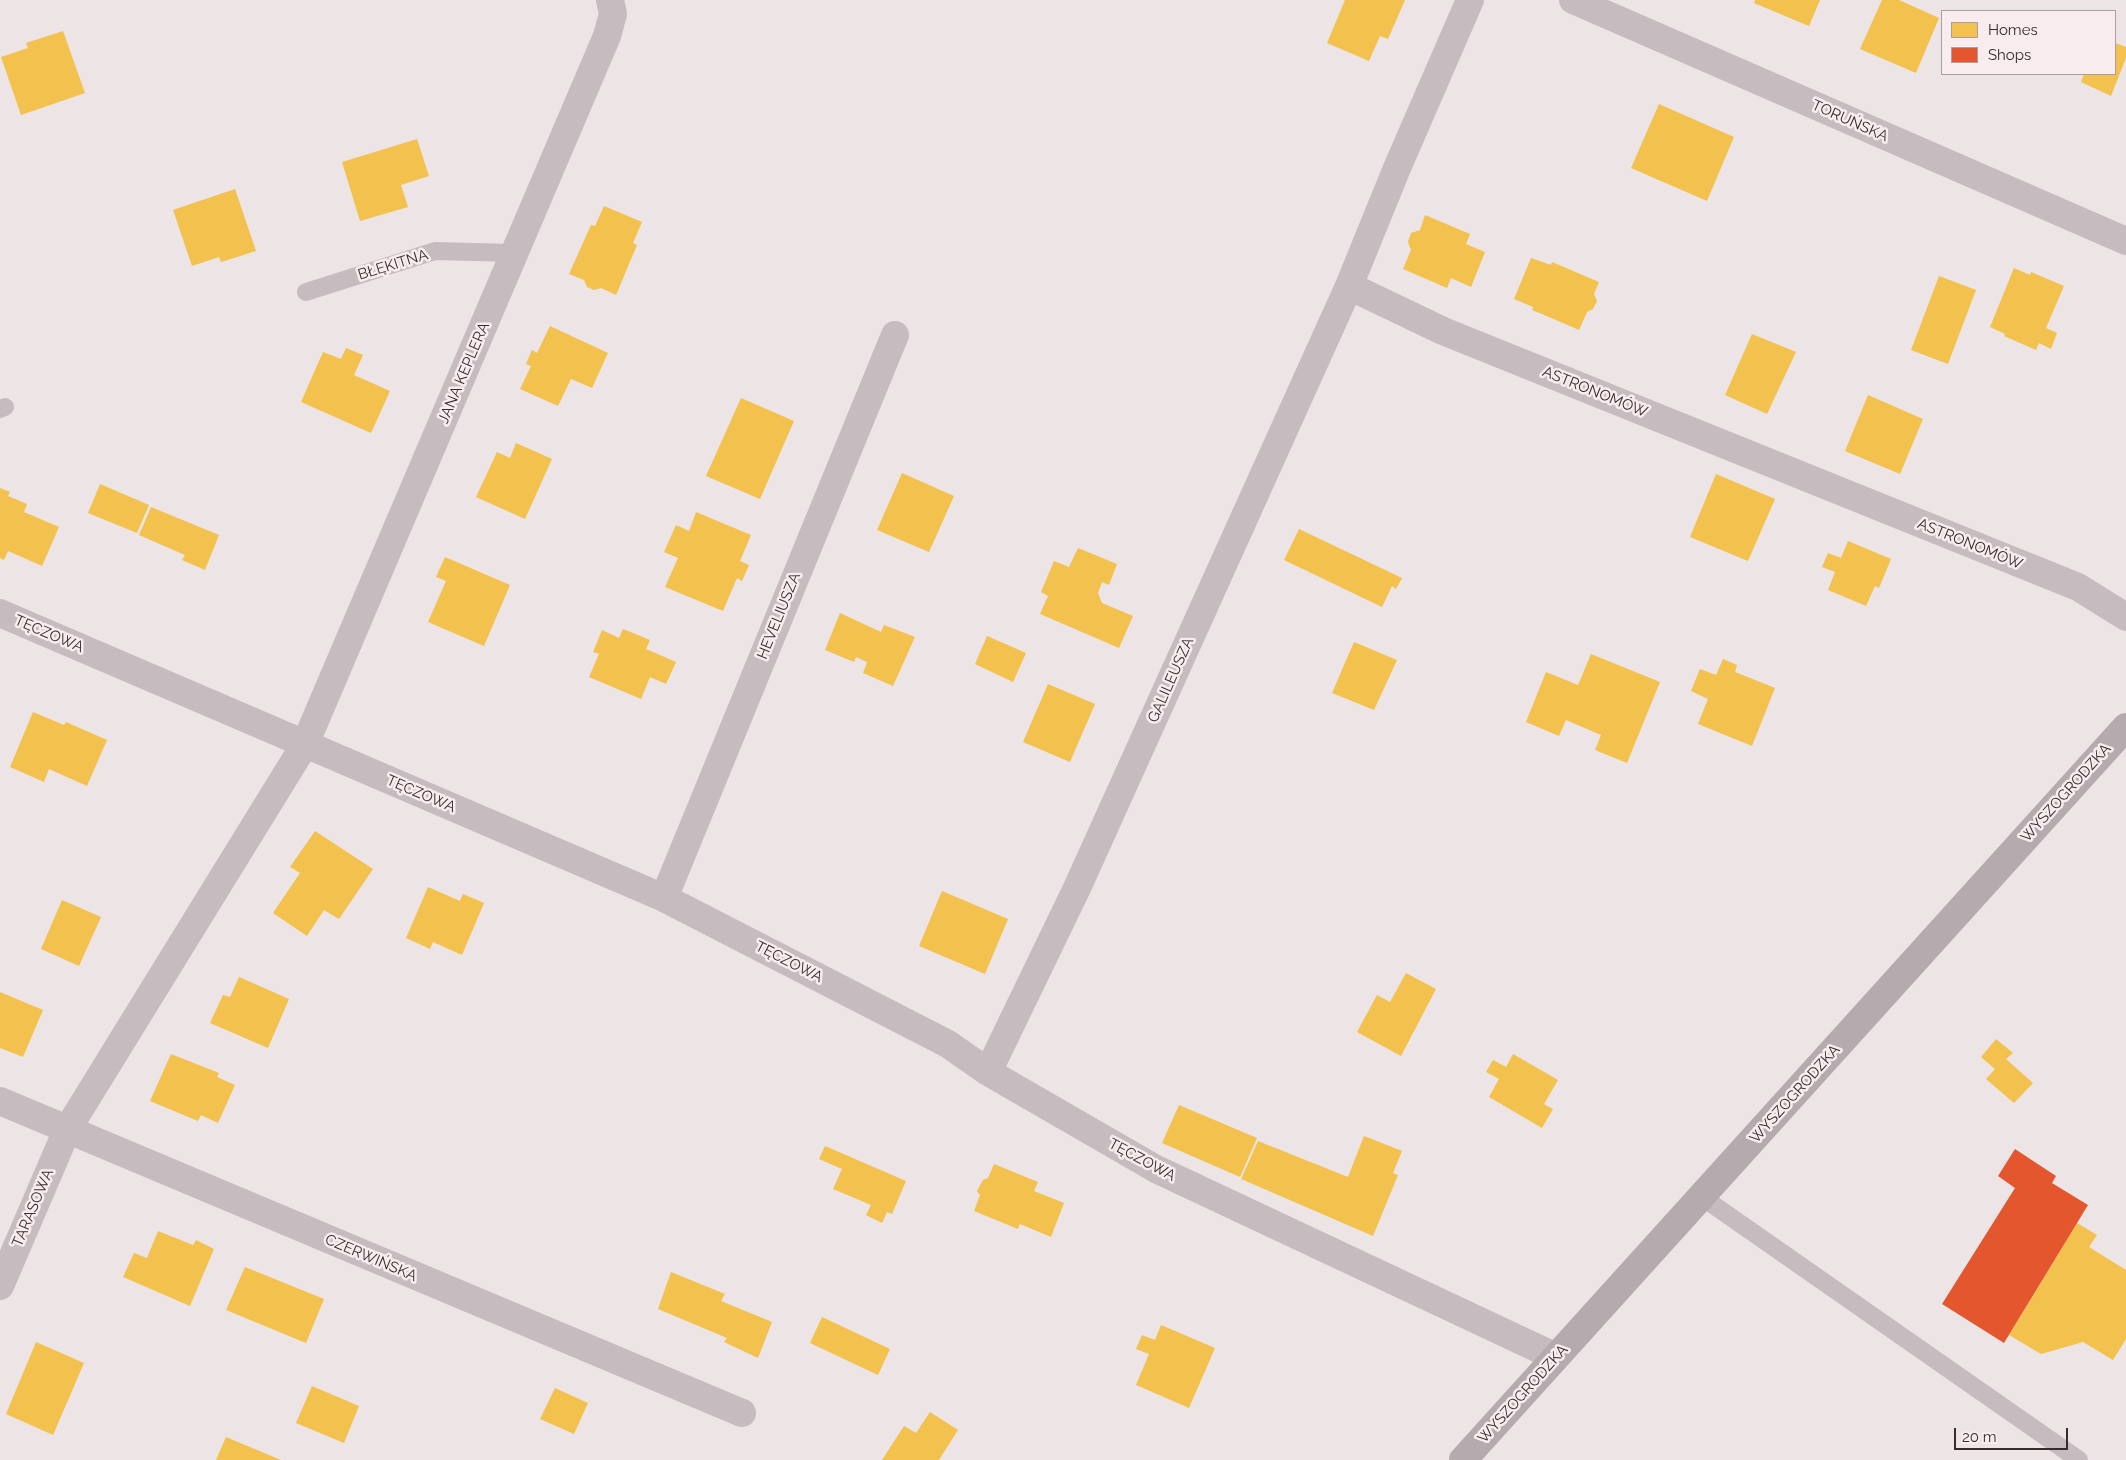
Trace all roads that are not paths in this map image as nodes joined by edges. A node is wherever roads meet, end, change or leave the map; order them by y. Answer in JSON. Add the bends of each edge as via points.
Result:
{"nodes":[{"id":1,"x":610,"y":0,"type":"edge"},
{"id":2,"x":1470,"y":0,"type":"edge"},
{"id":3,"x":1573,"y":0,"type":"edge"},
{"id":4,"x":2126,"y":241,"type":"edge"},
{"id":5,"x":513,"y":253,"type":"junction"},
{"id":6,"x":1349,"y":286,"type":"junction"},
{"id":7,"x":306,"y":292,"type":"dead end"},
{"id":8,"x":894,"y":335,"type":"dead end"},
{"id":9,"x":0,"y":613,"type":"edge"},
{"id":10,"x":2126,"y":617,"type":"edge"},
{"id":11,"x":2126,"y":728,"type":"edge"},
{"id":12,"x":304,"y":744,"type":"junction"},
{"id":13,"x":664,"y":898,"type":"junction"},
{"id":14,"x":988,"y":1072,"type":"junction"},
{"id":15,"x":0,"y":1101,"type":"edge"},
{"id":16,"x":67,"y":1130,"type":"junction"},
{"id":17,"x":1702,"y":1197,"type":"junction"},
{"id":18,"x":0,"y":1286,"type":"edge"},
{"id":19,"x":1556,"y":1356,"type":"junction"},
{"id":20,"x":742,"y":1413,"type":"dead end"},
{"id":21,"x":1463,"y":1460,"type":"edge"},
{"id":22,"x":2079,"y":1460,"type":"edge"}],
"edges":[{"from":1,"to":5,"type":"street","name":"JANA KEPLERA","via":[[613,14],[607,36]]},
{"from":2,"to":6,"type":"street"},
{"from":3,"to":4,"type":"street","name":"TORUŃSKA"},
{"from":5,"to":7,"type":"lane","name":"BŁĘKITNA","via":[[435,251]]},
{"from":5,"to":12,"type":"street","name":"JANA KEPLERA"},
{"from":6,"to":10,"type":"street","name":"ASTRONOMÓW","via":[[1443,331],[2078,587]]},
{"from":6,"to":14,"type":"street","name":"GALILEUSZA","via":[[1077,888]]},
{"from":8,"to":13,"type":"street","name":"HEVELIUSZA"},
{"from":9,"to":12,"type":"street","name":"TĘCZOWA"},
{"from":11,"to":17,"type":"main road","name":"WYSZOGRODZKA"},
{"from":12,"to":13,"type":"street","name":"TĘCZOWA"},
{"from":12,"to":16,"type":"street","name":"JANA KEPLERA"},
{"from":13,"to":14,"type":"street","name":"TĘCZOWA","via":[[948,1044]]},
{"from":14,"to":19,"type":"street","name":"TĘCZOWA","via":[[1156,1170]]},
{"from":15,"to":16,"type":"street","name":"CZERWIŃSKA"},
{"from":16,"to":18,"type":"street","name":"TARASOWA"},
{"from":16,"to":20,"type":"street","name":"CZERWIŃSKA"},
{"from":17,"to":19,"type":"main road","name":"WYSZOGRODZKA"},
{"from":17,"to":22,"type":"lane"},
{"from":19,"to":21,"type":"main road","name":"WYSZOGRODZKA"}]}
